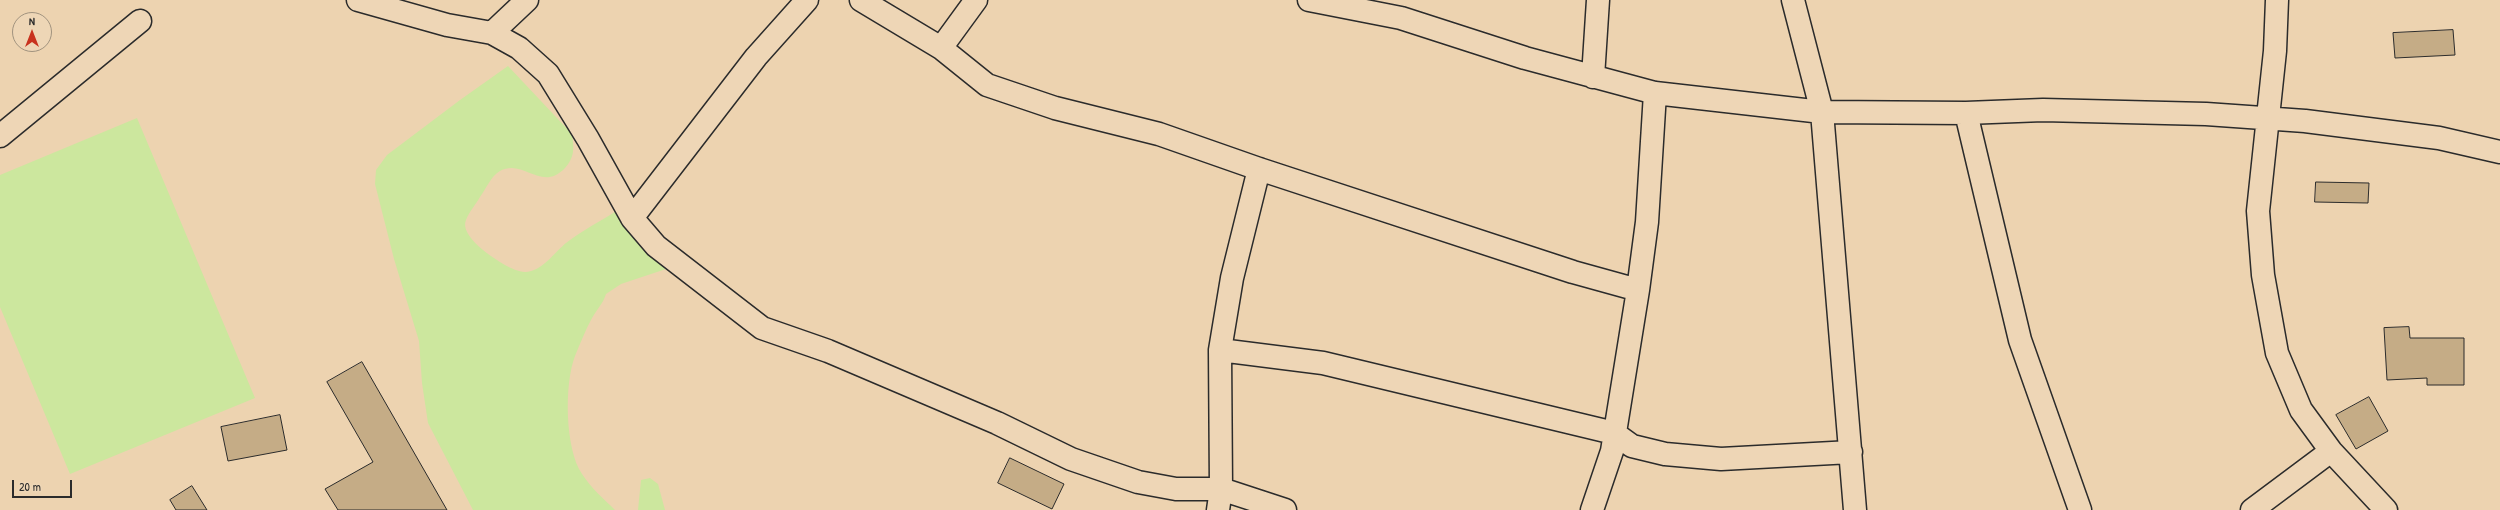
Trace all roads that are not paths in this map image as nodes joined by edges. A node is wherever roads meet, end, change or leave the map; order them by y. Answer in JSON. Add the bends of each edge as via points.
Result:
{"nodes":[{"id":1,"x":358,"y":0,"type":"edge"},
{"id":2,"x":527,"y":0,"type":"edge"},
{"id":3,"x":807,"y":0,"type":"edge"},
{"id":4,"x":861,"y":0,"type":"edge"},
{"id":5,"x":976,"y":0,"type":"edge"},
{"id":6,"x":1309,"y":0,"type":"edge"},
{"id":7,"x":1598,"y":0,"type":"edge"},
{"id":8,"x":1793,"y":0,"type":"edge"},
{"id":9,"x":2277,"y":0,"type":"edge"},
{"id":10,"x":1403,"y":9,"type":"edge"},
{"id":11,"x":140,"y":21,"type":"dead end"},
{"id":12,"x":492,"y":33,"type":"junction"},
{"id":13,"x":941,"y":48,"type":"junction"},
{"id":14,"x":1593,"y":76,"type":"junction"},
{"id":15,"x":1655,"y":93,"type":"junction"},
{"id":16,"x":1822,"y":112,"type":"junction"},
{"id":17,"x":1966,"y":113,"type":"junction"},
{"id":18,"x":2269,"y":119,"type":"junction"},
{"id":19,"x":0,"y":136,"type":"edge"},
{"id":20,"x":2500,"y":152,"type":"edge"},
{"id":21,"x":1259,"y":169,"type":"junction"},
{"id":22,"x":632,"y":218,"type":"junction"},
{"id":23,"x":1638,"y":290,"type":"junction"},
{"id":24,"x":1220,"y":350,"type":"junction"},
{"id":25,"x":1614,"y":433,"type":"junction"},
{"id":26,"x":2331,"y":451,"type":"junction"},
{"id":27,"x":1851,"y":452,"type":"junction"},
{"id":28,"x":1219,"y":500,"type":"edge"},
{"id":29,"x":1285,"y":510,"type":"edge"},
{"id":30,"x":1592,"y":510,"type":"edge"},
{"id":31,"x":1856,"y":510,"type":"edge"},
{"id":32,"x":2080,"y":510,"type":"edge"},
{"id":33,"x":2252,"y":510,"type":"edge"},
{"id":34,"x":2386,"y":510,"type":"edge"}],
"edges":[{"from":1,"to":12,"type":"street","via":[[447,25]]},
{"from":2,"to":12,"type":"street"},
{"from":3,"to":22,"type":"street","via":[[756,57]]},
{"from":4,"to":13,"type":"street"},
{"from":5,"to":13,"type":"street"},
{"from":6,"to":10,"type":"street"},
{"from":7,"to":14,"type":"street"},
{"from":8,"to":16,"type":"street"},
{"from":9,"to":18,"type":"street"},
{"from":10,"to":14,"type":"street","via":[[1525,58]]},
{"from":11,"to":19,"type":"street"},
{"from":12,"to":22,"type":"street","via":[[519,48],[548,74]]},
{"from":13,"to":21,"type":"street","via":[[987,85],[1055,108],[1159,134]]},
{"from":14,"to":15,"type":"street"},
{"from":15,"to":16,"type":"street"},
{"from":15,"to":23,"type":"street","via":[[1647,222]]},
{"from":16,"to":17,"type":"street"},
{"from":16,"to":27,"type":"street"},
{"from":17,"to":18,"type":"street","via":[[2043,110],[2206,114]]},
{"from":17,"to":32,"type":"street","via":[[2020,340]]},
{"from":18,"to":20,"type":"street","via":[[2438,138]]},
{"from":18,"to":26,"type":"street","via":[[2258,211],[2263,275],[2277,353],[2301,410]]},
{"from":21,"to":23,"type":"street","via":[[1573,272]]},
{"from":21,"to":24,"type":"street","via":[[1232,278]]},
{"from":22,"to":28,"type":"street","via":[[656,246],[762,328],[828,351],[997,423],[1071,459],[1146,483]]},
{"from":23,"to":25,"type":"street"},
{"from":24,"to":25,"type":"street","via":[[1323,363]]},
{"from":24,"to":28,"type":"street"},
{"from":25,"to":27,"type":"street","via":[[1632,446],[1665,454],[1721,459]]},
{"from":25,"to":30,"type":"street","via":[[1612,450]]},
{"from":26,"to":33,"type":"street"},
{"from":26,"to":34,"type":"street"},
{"from":27,"to":31,"type":"street"},
{"from":28,"to":29,"type":"street"}]}
